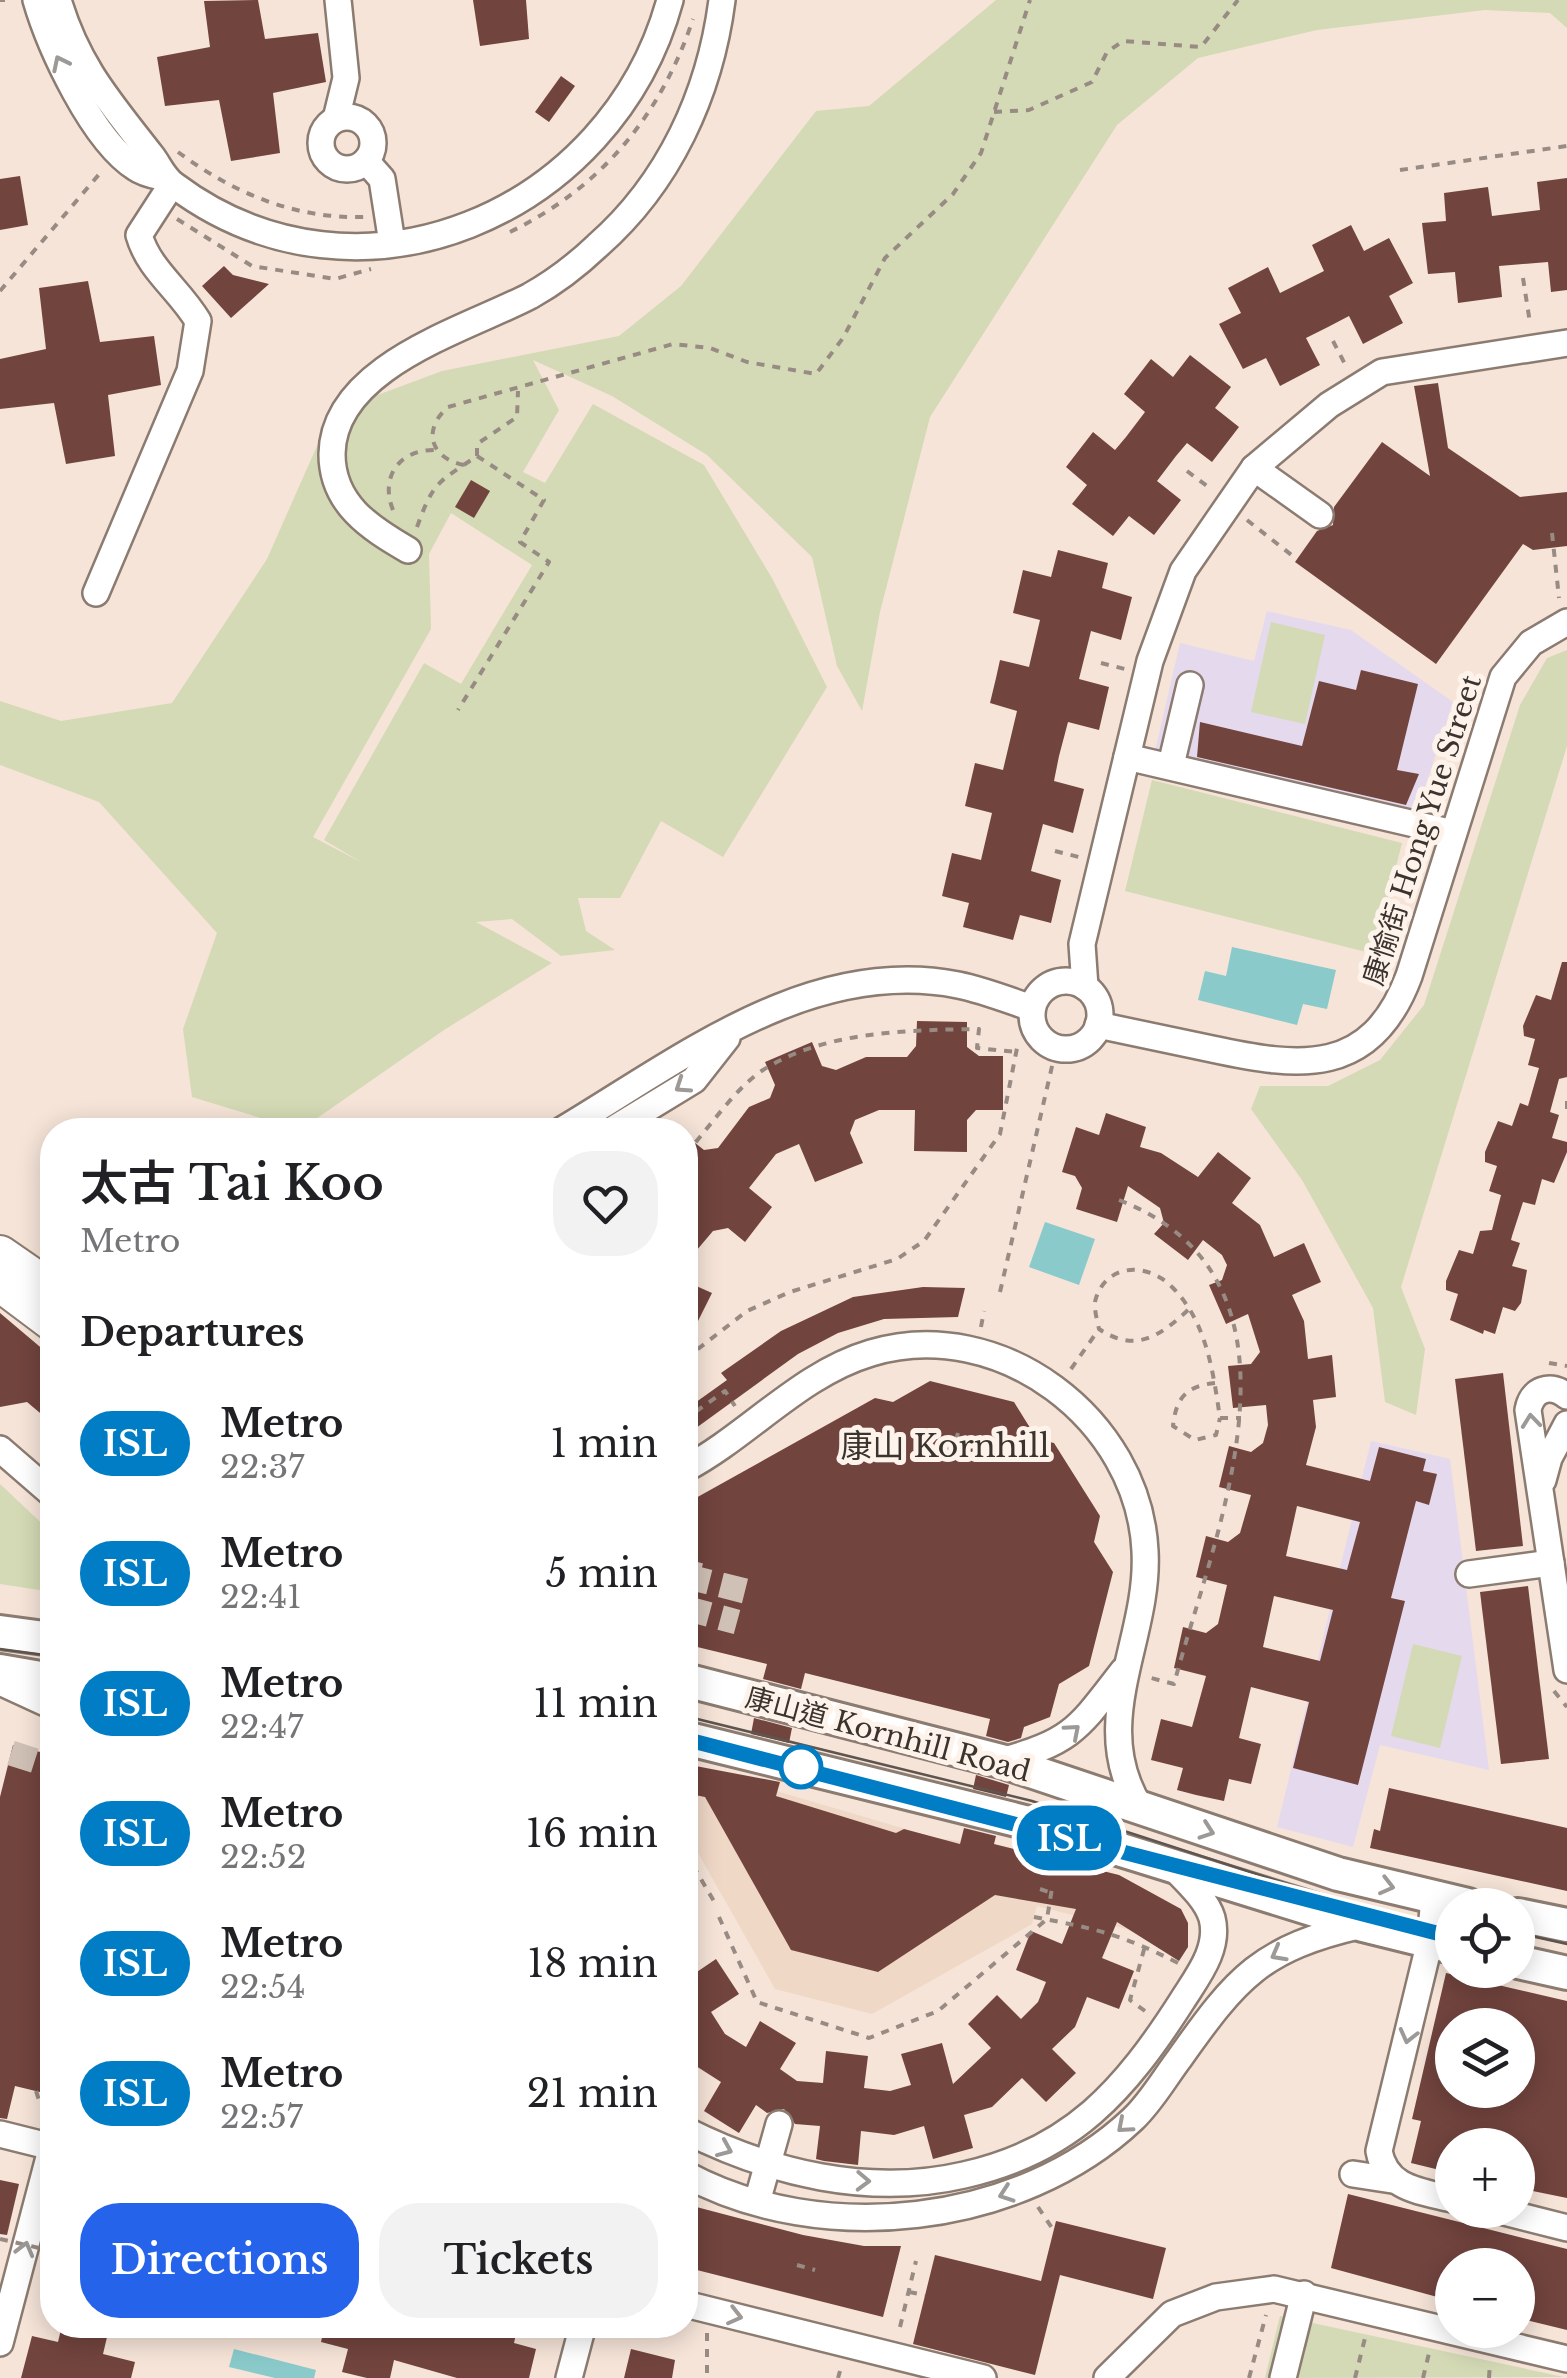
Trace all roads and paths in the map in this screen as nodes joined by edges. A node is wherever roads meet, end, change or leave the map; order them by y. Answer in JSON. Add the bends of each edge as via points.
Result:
{"nodes":[{"id":1,"x":36,"y":0,"type":"edge"},
{"id":2,"x":58,"y":0,"type":"edge"},
{"id":3,"x":338,"y":0,"type":"edge"},
{"id":4,"x":670,"y":0,"type":"edge"},
{"id":5,"x":722,"y":0,"type":"edge"},
{"id":6,"x":1030,"y":0,"type":"edge"},
{"id":7,"x":1238,"y":0,"type":"edge"},
{"id":8,"x":695,"y":13,"type":"dead end"},
{"id":9,"x":344,"y":52,"type":"junction"},
{"id":10,"x":994,"y":112,"type":"junction"},
{"id":11,"x":336,"y":119,"type":"junction"},
{"id":12,"x":365,"y":124,"type":"junction"},
{"id":13,"x":1567,"y":146,"type":"edge"},
{"id":14,"x":366,"y":161,"type":"junction"},
{"id":15,"x":107,"y":164,"type":"dead end"},
{"id":16,"x":1400,"y":170,"type":"dead end"},
{"id":17,"x":169,"y":181,"type":"junction"},
{"id":18,"x":158,"y":207,"type":"junction"},
{"id":19,"x":500,"y":237,"type":"dead end"},
{"id":20,"x":392,"y":243,"type":"junction"},
{"id":21,"x":375,"y":268,"type":"dead end"},
{"id":22,"x":1523,"y":278,"type":"dead end"},
{"id":23,"x":0,"y":290,"type":"edge"},
{"id":24,"x":1530,"y":324,"type":"dead end"},
{"id":25,"x":1333,"y":341,"type":"dead end"},
{"id":26,"x":1567,"y":343,"type":"edge"},
{"id":27,"x":1348,"y":370,"type":"dead end"},
{"id":28,"x":518,"y":391,"type":"junction"},
{"id":29,"x":435,"y":450,"type":"junction"},
{"id":30,"x":477,"y":456,"type":"junction"},
{"id":31,"x":464,"y":465,"type":"junction"},
{"id":32,"x":1254,"y":468,"type":"junction"},
{"id":33,"x":1187,"y":471,"type":"dead end"},
{"id":34,"x":1212,"y":489,"type":"dead end"},
{"id":35,"x":1241,"y":515,"type":"dead end"},
{"id":36,"x":1320,"y":515,"type":"dead end"},
{"id":37,"x":1552,"y":533,"type":"dead end"},
{"id":38,"x":412,"y":539,"type":"junction"},
{"id":39,"x":1294,"y":557,"type":"dead end"},
{"id":40,"x":96,"y":593,"type":"dead end"},
{"id":41,"x":1563,"y":612,"type":"edge"},
{"id":42,"x":1101,"y":663,"type":"dead end"},
{"id":43,"x":1127,"y":670,"type":"dead end"},
{"id":44,"x":1190,"y":685,"type":"dead end"},
{"id":45,"x":458,"y":710,"type":"dead end"},
{"id":46,"x":1128,"y":756,"type":"junction"},
{"id":47,"x":1171,"y":765,"type":"junction"},
{"id":48,"x":1452,"y":833,"type":"junction"},
{"id":49,"x":1054,"y":851,"type":"dead end"},
{"id":50,"x":1082,"y":858,"type":"dead end"},
{"id":51,"x":1082,"y":944,"type":"junction"},
{"id":52,"x":1054,"y":982,"type":"junction"},
{"id":53,"x":1085,"y":987,"type":"junction"},
{"id":54,"x":1032,"y":1008,"type":"junction"},
{"id":55,"x":978,"y":1019,"type":"dead end"},
{"id":56,"x":1098,"y":1025,"type":"junction"},
{"id":57,"x":736,"y":1026,"type":"junction"},
{"id":58,"x":979,"y":1030,"type":"junction"},
{"id":59,"x":1018,"y":1043,"type":"dead end"},
{"id":60,"x":1016,"y":1052,"type":"junction"},
{"id":61,"x":1053,"y":1062,"type":"dead end"},
{"id":62,"x":1567,"y":1102,"type":"edge"},
{"id":63,"x":1567,"y":1109,"type":"edge"},
{"id":64,"x":582,"y":1118,"type":"edge"},
{"id":65,"x":632,"y":1118,"type":"edge"},
{"id":66,"x":698,"y":1140,"type":"edge"},
{"id":67,"x":1119,"y":1200,"type":"dead end"},
{"id":68,"x":0,"y":1255,"type":"edge"},
{"id":69,"x":40,"y":1278,"type":"edge"},
{"id":70,"x":0,"y":1282,"type":"edge"},
{"id":71,"x":1000,"y":1292,"type":"dead end"},
{"id":72,"x":1188,"y":1310,"type":"junction"},
{"id":73,"x":984,"y":1312,"type":"dead end"},
{"id":74,"x":40,"y":1313,"type":"edge"},
{"id":75,"x":980,"y":1327,"type":"dead end"},
{"id":76,"x":1098,"y":1329,"type":"junction"},
{"id":77,"x":698,"y":1349,"type":"edge"},
{"id":78,"x":1072,"y":1368,"type":"dead end"},
{"id":79,"x":1215,"y":1383,"type":"junction"},
{"id":80,"x":1565,"y":1393,"type":"edge"},
{"id":81,"x":735,"y":1406,"type":"dead end"},
{"id":82,"x":698,"y":1410,"type":"edge"},
{"id":83,"x":1220,"y":1418,"type":"junction"},
{"id":84,"x":1241,"y":1418,"type":"junction"},
{"id":85,"x":1567,"y":1424,"type":"edge"},
{"id":86,"x":0,"y":1448,"type":"edge"},
{"id":87,"x":698,"y":1460,"type":"edge"},
{"id":88,"x":40,"y":1483,"type":"edge"},
{"id":89,"x":1542,"y":1485,"type":"junction"},
{"id":90,"x":1557,"y":1521,"type":"edge"},
{"id":91,"x":1551,"y":1564,"type":"junction"},
{"id":92,"x":1470,"y":1574,"type":"dead end"},
{"id":93,"x":0,"y":1632,"type":"edge"},
{"id":94,"x":40,"y":1637,"type":"edge"},
{"id":95,"x":0,"y":1670,"type":"edge"},
{"id":96,"x":1134,"y":1674,"type":"junction"},
{"id":97,"x":1558,"y":1675,"type":"edge"},
{"id":98,"x":40,"y":1678,"type":"edge"},
{"id":99,"x":0,"y":1682,"type":"edge"},
{"id":100,"x":698,"y":1683,"type":"edge"},
{"id":101,"x":40,"y":1700,"type":"edge"},
{"id":102,"x":1567,"y":1707,"type":"edge"},
{"id":103,"x":698,"y":1741,"type":"edge"},
{"id":104,"x":1001,"y":1761,"type":"junction"},
{"id":105,"x":1142,"y":1808,"type":"junction"},
{"id":106,"x":1170,"y":1864,"type":"junction"},
{"id":107,"x":698,"y":1874,"type":"edge"},
{"id":108,"x":1040,"y":1889,"type":"dead end"},
{"id":109,"x":1434,"y":1898,"type":"joint"},
{"id":110,"x":715,"y":1902,"type":"dead end"},
{"id":111,"x":1435,"y":1904,"type":"edge"},
{"id":112,"x":719,"y":1917,"type":"dead end"},
{"id":113,"x":1034,"y":1917,"type":"dead end"},
{"id":114,"x":1047,"y":1919,"type":"junction"},
{"id":115,"x":1535,"y":1919,"type":"edge"},
{"id":116,"x":1363,"y":1925,"type":"junction"},
{"id":117,"x":1567,"y":1926,"type":"edge"},
{"id":118,"x":1435,"y":1942,"type":"edge"},
{"id":119,"x":1145,"y":1946,"type":"junction"},
{"id":120,"x":1183,"y":1966,"type":"dead end"},
{"id":121,"x":1535,"y":1966,"type":"edge"},
{"id":122,"x":1435,"y":1967,"type":"edge"},
{"id":123,"x":1567,"y":1973,"type":"edge"},
{"id":124,"x":1152,"y":2017,"type":"dead end"},
{"id":125,"x":36,"y":2091,"type":"dead end"},
{"id":126,"x":40,"y":2103,"type":"edge"},
{"id":127,"x":778,"y":2124,"type":"dead end"},
{"id":128,"x":0,"y":2134,"type":"edge"},
{"id":129,"x":698,"y":2136,"type":"edge"},
{"id":130,"x":40,"y":2144,"type":"edge"},
{"id":131,"x":766,"y":2166,"type":"junction"},
{"id":132,"x":1352,"y":2174,"type":"dead end"},
{"id":133,"x":698,"y":2179,"type":"edge"},
{"id":134,"x":1392,"y":2180,"type":"junction"},
{"id":135,"x":1435,"y":2194,"type":"edge"},
{"id":136,"x":756,"y":2202,"type":"junction"},
{"id":137,"x":1037,"y":2206,"type":"dead end"},
{"id":138,"x":40,"y":2211,"type":"edge"},
{"id":139,"x":1535,"y":2220,"type":"edge"},
{"id":140,"x":1567,"y":2228,"type":"edge"},
{"id":141,"x":1054,"y":2231,"type":"dead end"},
{"id":142,"x":0,"y":2239,"type":"edge"},
{"id":143,"x":40,"y":2248,"type":"edge"},
{"id":144,"x":916,"y":2261,"type":"dead end"},
{"id":145,"x":797,"y":2264,"type":"dead end"},
{"id":146,"x":814,"y":2270,"type":"dead end"},
{"id":147,"x":908,"y":2292,"type":"junction"},
{"id":148,"x":1304,"y":2294,"type":"junction"},
{"id":149,"x":925,"y":2295,"type":"dead end"},
{"id":150,"x":1268,"y":2304,"type":"dead end"},
{"id":151,"x":698,"y":2307,"type":"edge"},
{"id":152,"x":706,"y":2322,"type":"dead end"},
{"id":153,"x":1368,"y":2326,"type":"dead end"},
{"id":154,"x":900,"y":2327,"type":"dead end"},
{"id":155,"x":580,"y":2338,"type":"edge"},
{"id":156,"x":1432,"y":2341,"type":"dead end"},
{"id":157,"x":0,"y":2344,"type":"edge"},
{"id":158,"x":1567,"y":2359,"type":"edge"},
{"id":159,"x":840,"y":2370,"type":"dead end"},
{"id":160,"x":1113,"y":2374,"type":"edge"},
{"id":161,"x":569,"y":2378,"type":"edge"},
{"id":162,"x":707,"y":2378,"type":"edge"},
{"id":163,"x":838,"y":2378,"type":"edge"},
{"id":164,"x":983,"y":2378,"type":"edge"},
{"id":165,"x":1250,"y":2378,"type":"edge"},
{"id":166,"x":1283,"y":2378,"type":"edge"},
{"id":167,"x":1355,"y":2378,"type":"edge"},
{"id":168,"x":1424,"y":2378,"type":"edge"}],
"edges":[{"from":17,"to":1,"type":"street","one_way":true,"via":[[137,169],[101,129],[61,66]]},
{"from":2,"to":17,"type":"street","via":[[100,94]]},
{"from":3,"to":9,"type":"street"},
{"from":4,"to":20,"type":"street","via":[[634,90],[572,164],[484,219]]},
{"from":5,"to":38,"type":"street","via":[[705,82],[688,124],[656,179],[610,234],[546,286],[414,351],[344,412],[332,459],[342,494],[366,524]]},
{"from":6,"to":10,"type":"path"},
{"from":7,"to":10,"type":"path","via":[[1201,47],[1123,41],[1107,52],[1092,82],[1029,110]]},
{"from":8,"to":19,"type":"path","via":[[664,90],[628,144],[590,183]]},
{"from":9,"to":11,"type":"street","via":[[345,96]]},
{"from":9,"to":12,"type":"street"},
{"from":10,"to":28,"type":"path","via":[[981,152],[954,194],[884,258],[844,338],[816,374],[673,344]]},
{"from":11,"to":12,"type":"street"},
{"from":11,"to":14,"type":"street","via":[[324,130],[323,155],[344,169]]},
{"from":12,"to":14,"type":"street","via":[[373,146]]},
{"from":13,"to":16,"type":"path"},
{"from":14,"to":20,"type":"street","via":[[382,178]]},
{"from":15,"to":23,"type":"path"},
{"from":17,"to":18,"type":"street"},
{"from":17,"to":20,"type":"street","via":[[212,209],[267,231],[339,244]]},
{"from":18,"to":21,"type":"path","via":[[252,266],[336,279]]},
{"from":18,"to":40,"type":"street","via":[[139,235],[146,262],[179,289],[198,321],[190,371]]},
{"from":22,"to":24,"type":"path"},
{"from":25,"to":27,"type":"path"},
{"from":26,"to":32,"type":"street","via":[[1382,372]]},
{"from":28,"to":29,"type":"path","via":[[448,407],[431,434]]},
{"from":28,"to":30,"type":"path","via":[[518,417],[477,444]]},
{"from":29,"to":31,"type":"path"},
{"from":29,"to":38,"type":"path","via":[[406,456],[388,480],[392,510]]},
{"from":30,"to":31,"type":"path"},
{"from":30,"to":45,"type":"path","via":[[544,500],[520,542],[549,562]]},
{"from":31,"to":38,"type":"path","via":[[444,475],[429,494]]},
{"from":32,"to":36,"type":"street"},
{"from":32,"to":46,"type":"street","via":[[1183,571],[1150,662]]},
{"from":33,"to":34,"type":"path"},
{"from":35,"to":39,"type":"path"},
{"from":37,"to":41,"type":"path"},
{"from":41,"to":48,"type":"street","name":"康愉街 Hong Yue Street","via":[[1503,677]]},
{"from":42,"to":43,"type":"path"},
{"from":44,"to":47,"type":"street"},
{"from":46,"to":47,"type":"street"},
{"from":46,"to":51,"type":"street"},
{"from":47,"to":48,"type":"street"},
{"from":48,"to":56,"type":"street","name":"康愉街 Hong Yue Street","via":[[1403,993],[1384,1023],[1344,1054],[1280,1064]]},
{"from":49,"to":50,"type":"path"},
{"from":51,"to":52,"type":"street"},
{"from":51,"to":53,"type":"street"},
{"from":52,"to":53,"type":"street"},
{"from":52,"to":54,"type":"street"},
{"from":53,"to":56,"type":"street","via":[[1098,1004]]},
{"from":54,"to":56,"type":"street","via":[[1035,1030],[1063,1049],[1085,1043]]},
{"from":54,"to":57,"type":"street","via":[[958,985],[883,982],[803,998]]},
{"from":55,"to":58,"type":"path"},
{"from":57,"to":64,"type":"street"},
{"from":57,"to":65,"type":"street","one_way":true,"via":[[694,1080]]},
{"from":58,"to":60,"type":"path","via":[[978,1048]]},
{"from":58,"to":66,"type":"path","via":[[908,1030],[806,1049],[760,1072]]},
{"from":59,"to":60,"type":"path"},
{"from":60,"to":77,"type":"path","via":[[1000,1134],[924,1241],[896,1259],[746,1311]]},
{"from":61,"to":71,"type":"path"},
{"from":62,"to":63,"type":"path"},
{"from":67,"to":84,"type":"path","via":[[1172,1226],[1213,1271],[1238,1338]]},
{"from":68,"to":69,"type":"highway"},
{"from":70,"to":74,"type":"highway"},
{"from":72,"to":76,"type":"path","via":[[1141,1343],[1117,1341]]},
{"from":72,"to":76,"type":"path","via":[[1159,1276],[1122,1270],[1094,1300]]},
{"from":72,"to":79,"type":"path","via":[[1203,1332]]},
{"from":73,"to":75,"type":"path"},
{"from":76,"to":78,"type":"path"},
{"from":79,"to":83,"type":"path"},
{"from":79,"to":83,"type":"path","via":[[1198,1385],[1175,1402],[1173,1426],[1195,1440],[1216,1435]]},
{"from":89,"to":80,"type":"street","one_way":true,"via":[[1529,1404],[1543,1390]]},
{"from":81,"to":82,"type":"path","via":[[725,1391]]},
{"from":83,"to":84,"type":"path"},
{"from":84,"to":96,"type":"path","via":[[1174,1684]]},
{"from":85,"to":89,"type":"street"},
{"from":86,"to":88,"type":"street"},
{"from":87,"to":96,"type":"street","via":[[810,1382],[874,1352],[954,1348],[1001,1358],[1080,1406],[1114,1451],[1135,1495],[1145,1552]]},
{"from":89,"to":90,"type":"street"},
{"from":90,"to":91,"type":"street"},
{"from":91,"to":92,"type":"street"},
{"from":91,"to":97,"type":"street"},
{"from":93,"to":94,"type":"main road"},
{"from":95,"to":98,"type":"main road"},
{"from":104,"to":96,"type":"street","one_way":true,"via":[[1058,1744]]},
{"from":96,"to":105,"type":"street","via":[[1120,1770]]},
{"from":97,"to":102,"type":"path"},
{"from":99,"to":101,"type":"street"},
{"from":100,"to":104,"type":"main road","name":"康山道 Kornhill Road"},
{"from":103,"to":106,"type":"main road","name":"康山道 Kornhill Road"},
{"from":104,"to":105,"type":"main road","name":"康山道 Kornhill Road"},
{"from":105,"to":109,"type":"main road","name":"康山道 Kornhill Road","one_way":true,"via":[[1338,1874]]},
{"from":106,"to":116,"type":"main road","name":"康山道 Kornhill Road"},
{"from":131,"to":106,"type":"street","one_way":true,"via":[[912,2182],[1012,2161],[1074,2130],[1131,2078],[1211,1950],[1212,1917]]},
{"from":107,"to":110,"type":"path"},
{"from":108,"to":114,"type":"path","via":[[1052,1890]]},
{"from":109,"to":111,"type":"street"},
{"from":112,"to":114,"type":"path","via":[[758,2002],[870,2038],[938,2011]]},
{"from":113,"to":114,"type":"path"},
{"from":114,"to":119,"type":"path","via":[[1124,1935]]},
{"from":115,"to":117,"type":"main road"},
{"from":116,"to":118,"type":"main road","name":"康山道 Kornhill Road"},
{"from":116,"to":136,"type":"street","one_way":true,"via":[[1307,1940],[1250,1971],[1136,2116],[1092,2152],[1019,2190],[916,2214],[825,2213]]},
{"from":119,"to":120,"type":"path"},
{"from":119,"to":124,"type":"path","via":[[1130,2000]]},
{"from":121,"to":123,"type":"main road"},
{"from":122,"to":134,"type":"street","one_way":true,"via":[[1379,2151]]},
{"from":125,"to":126,"type":"path"},
{"from":127,"to":131,"type":"street"},
{"from":128,"to":130,"type":"street"},
{"from":129,"to":131,"type":"street","one_way":true},
{"from":131,"to":136,"type":"street"},
{"from":132,"to":134,"type":"street"},
{"from":133,"to":136,"type":"street"},
{"from":134,"to":135,"type":"street"},
{"from":137,"to":141,"type":"path"},
{"from":157,"to":138,"type":"street","one_way":true,"via":[[22,2306]]},
{"from":139,"to":140,"type":"street"},
{"from":142,"to":143,"type":"path","bridge":true},
{"from":144,"to":147,"type":"path"},
{"from":145,"to":146,"type":"path"},
{"from":147,"to":149,"type":"path"},
{"from":147,"to":154,"type":"path"},
{"from":148,"to":158,"type":"street"},
{"from":148,"to":160,"type":"street","via":[[1274,2289],[1193,2304],[1154,2326]]},
{"from":148,"to":166,"type":"street"},
{"from":150,"to":165,"type":"path"},
{"from":151,"to":164,"type":"street","one_way":true},
{"from":152,"to":162,"type":"path"},
{"from":153,"to":167,"type":"path"},
{"from":155,"to":161,"type":"street"},
{"from":156,"to":168,"type":"path"},
{"from":159,"to":163,"type":"path"}]}
